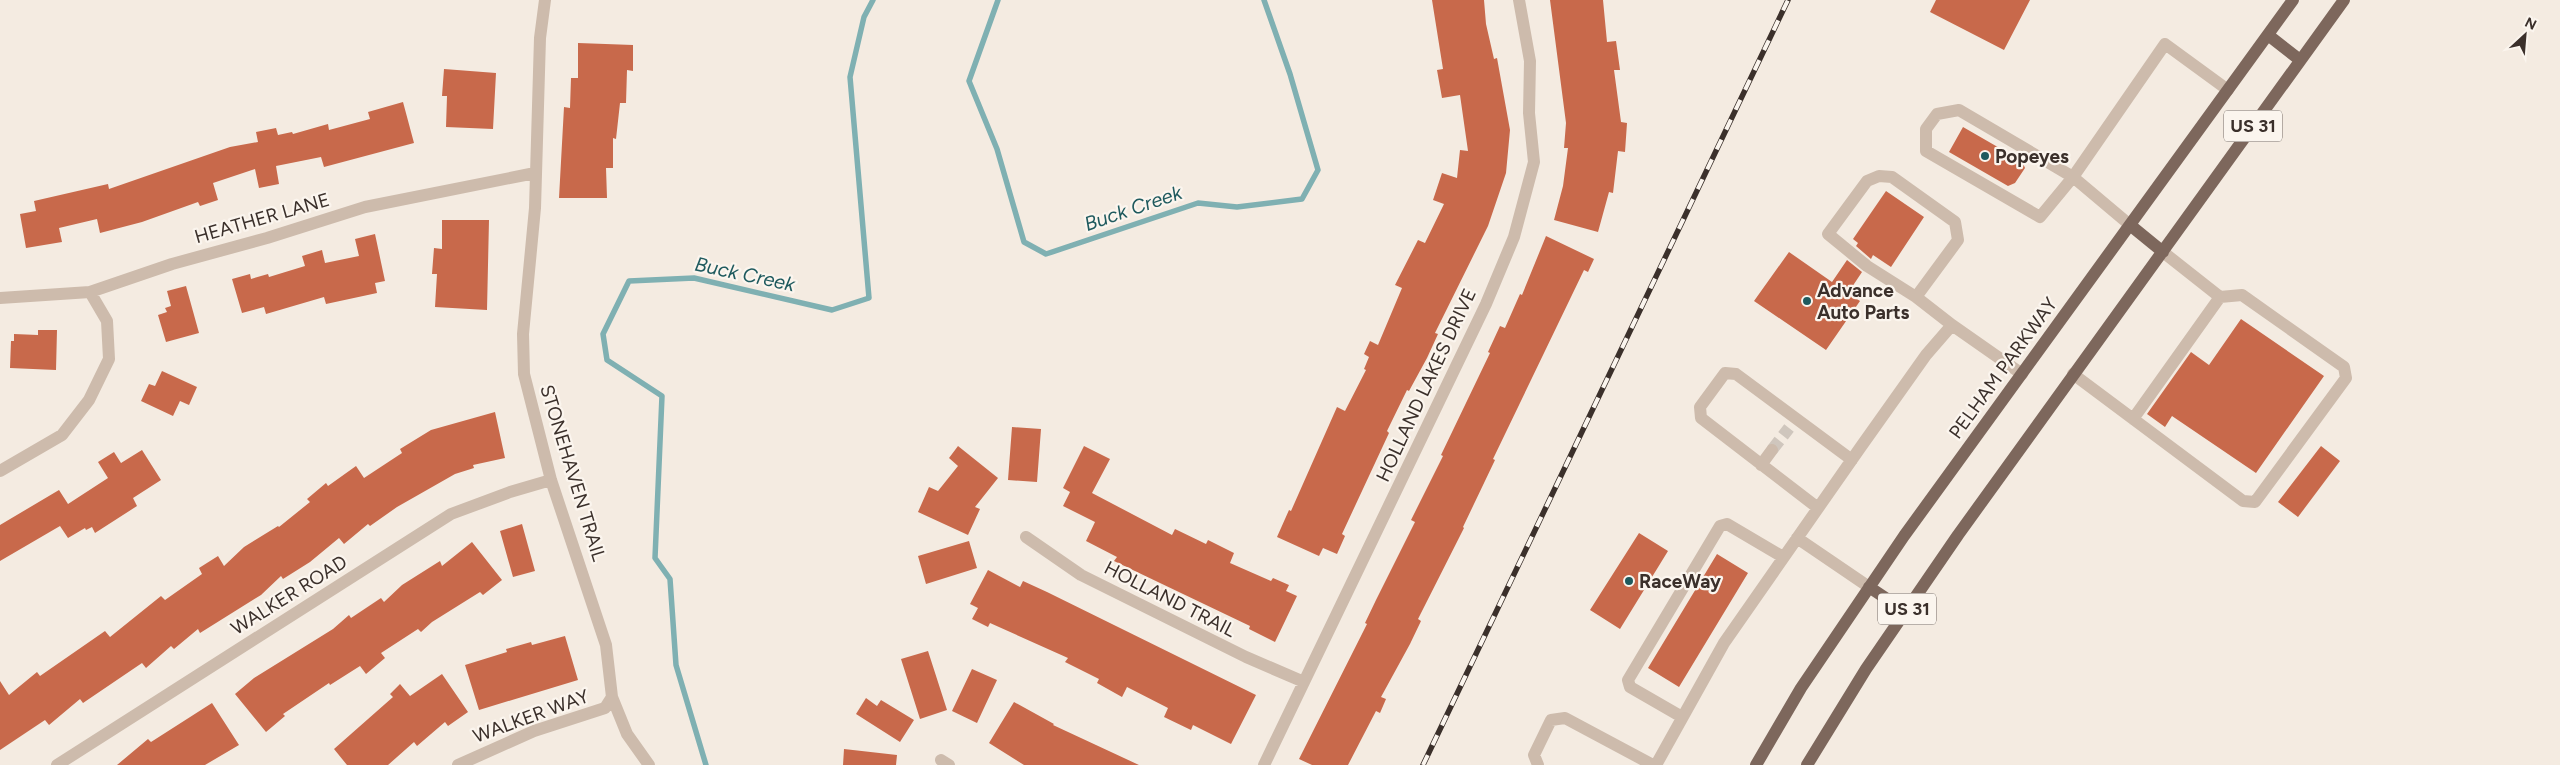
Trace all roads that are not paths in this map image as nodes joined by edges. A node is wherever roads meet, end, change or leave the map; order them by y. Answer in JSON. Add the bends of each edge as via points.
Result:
{"nodes":[{"id":1,"x":545,"y":0,"type":"edge"},
{"id":2,"x":1519,"y":0,"type":"edge"},
{"id":3,"x":2293,"y":0,"type":"edge"},
{"id":4,"x":2344,"y":0,"type":"edge"},
{"id":5,"x":2268,"y":35,"type":"junction"},
{"id":6,"x":2300,"y":60,"type":"junction"},
{"id":7,"x":2228,"y":90,"type":"junction"},
{"id":8,"x":535,"y":173,"type":"junction"},
{"id":9,"x":2073,"y":177,"type":"junction"},
{"id":10,"x":2130,"y":226,"type":"junction"},
{"id":11,"x":2163,"y":252,"type":"junction"},
{"id":12,"x":90,"y":292,"type":"junction"},
{"id":13,"x":1916,"y":297,"type":"junction"},
{"id":14,"x":2220,"y":297,"type":"junction"},
{"id":15,"x":0,"y":298,"type":"edge"},
{"id":16,"x":1952,"y":325,"type":"junction"},
{"id":17,"x":2022,"y":374,"type":"junction"},
{"id":18,"x":2074,"y":374,"type":"junction"},
{"id":19,"x":2133,"y":419,"type":"junction"},
{"id":20,"x":1772,"y":450,"type":"tunnel mouth"},
{"id":21,"x":1852,"y":460,"type":"junction"},
{"id":22,"x":1761,"y":465,"type":"junction"},
{"id":23,"x":0,"y":471,"type":"edge"},
{"id":24,"x":551,"y":480,"type":"junction"},
{"id":25,"x":1818,"y":508,"type":"junction"},
{"id":26,"x":1026,"y":537,"type":"dead end"},
{"id":27,"x":1797,"y":538,"type":"junction"},
{"id":28,"x":1783,"y":558,"type":"junction"},
{"id":29,"x":1869,"y":587,"type":"junction"},
{"id":30,"x":1905,"y":611,"type":"junction"},
{"id":31,"x":1304,"y":682,"type":"junction"},
{"id":32,"x":612,"y":697,"type":"junction"},
{"id":33,"x":1682,"y":717,"type":"junction"},
{"id":34,"x":57,"y":765,"type":"edge"},
{"id":35,"x":458,"y":765,"type":"edge"},
{"id":36,"x":649,"y":765,"type":"edge"},
{"id":37,"x":1264,"y":765,"type":"edge"},
{"id":38,"x":1538,"y":765,"type":"edge"},
{"id":39,"x":1654,"y":765,"type":"edge"},
{"id":40,"x":1756,"y":765,"type":"edge"},
{"id":41,"x":1807,"y":765,"type":"edge"}],
"edges":[{"from":1,"to":8,"type":"street","name":"STONEHAVEN TRAIL","via":[[540,38]]},
{"from":2,"to":31,"type":"street","name":"HOLLAND LAKES DRIVE","via":[[1530,61],[1529,113],[1534,162],[1514,237],[1482,313]]},
{"from":3,"to":5,"type":"main road","name":"PELHAM PARKWAY","number":"US 31"},
{"from":4,"to":6,"type":"main road","number":"US 31"},
{"from":5,"to":6,"type":"main road"},
{"from":5,"to":7,"type":"main road","name":"PELHAM PARKWAY","number":"US 31"},
{"from":6,"to":11,"type":"main road","number":"US 31"},
{"from":7,"to":9,"type":"street","via":[[2165,44]]},
{"from":7,"to":10,"type":"main road","name":"PELHAM PARKWAY","number":"US 31"},
{"from":8,"to":12,"type":"street","name":"HEATHER LANE","via":[[365,207],[172,264]]},
{"from":8,"to":24,"type":"street","name":"STONEHAVEN TRAIL","via":[[535,208],[523,334],[524,374]]},
{"from":9,"to":9,"type":"street","via":[[1958,110],[1937,114],[1926,129],[1926,152],[2040,217]]},
{"from":9,"to":10,"type":"street"},
{"from":10,"to":11,"type":"main road"},
{"from":10,"to":17,"type":"main road","name":"PELHAM PARKWAY","number":"US 31"},
{"from":11,"to":14,"type":"street"},
{"from":11,"to":18,"type":"main road","number":"US 31"},
{"from":12,"to":15,"type":"street","name":"HEATHER LANE"},
{"from":12,"to":23,"type":"street","via":[[107,320],[109,359],[89,400],[62,435]]},
{"from":13,"to":13,"type":"street","via":[[1958,240],[1955,222],[1892,177],[1879,176],[1867,181],[1828,232],[1867,266]]},
{"from":13,"to":16,"type":"street"},
{"from":14,"to":19,"type":"street"},
{"from":14,"to":19,"type":"street","via":[[2242,295],[2344,367],[2346,378],[2255,502],[2243,501]]},
{"from":16,"to":17,"type":"street"},
{"from":16,"to":21,"type":"street"},
{"from":17,"to":29,"type":"main road","name":"PELHAM PARKWAY","number":"US 31"},
{"from":18,"to":19,"type":"street"},
{"from":18,"to":30,"type":"main road","number":"US 31"},
{"from":20,"to":22,"type":"street"},
{"from":21,"to":22,"type":"street","via":[[1792,423],[1736,374],[1725,373],[1700,407],[1701,418]]},
{"from":21,"to":25,"type":"street"},
{"from":22,"to":25,"type":"street"},
{"from":24,"to":32,"type":"street","name":"STONEHAVEN TRAIL","via":[[606,645]]},
{"from":24,"to":34,"type":"street","name":"WALKER ROAD","via":[[502,494],[451,514]]},
{"from":25,"to":27,"type":"street"},
{"from":26,"to":31,"type":"street","name":"HOLLAND TRAIL","via":[[1081,575],[1246,657]]},
{"from":27,"to":28,"type":"street"},
{"from":27,"to":29,"type":"street"},
{"from":28,"to":33,"type":"street","via":[[1724,643]]},
{"from":28,"to":33,"type":"street","via":[[1727,524],[1720,526],[1628,680],[1630,687]]},
{"from":29,"to":30,"type":"main road"},
{"from":29,"to":40,"type":"main road","name":"PELHAM PARKWAY","number":"US 31","via":[[1801,688]]},
{"from":30,"to":41,"type":"main road","number":"US 31"},
{"from":31,"to":37,"type":"street","name":"HOLLAND LAKES DRIVE"},
{"from":32,"to":35,"type":"street","name":"WALKER WAY","via":[[605,708],[534,731]]},
{"from":32,"to":36,"type":"street","name":"STONEHAVEN TRAIL","via":[[626,734]]},
{"from":33,"to":39,"type":"street"},
{"from":38,"to":39,"type":"street","via":[[1534,755],[1551,720],[1565,718]]}]}
